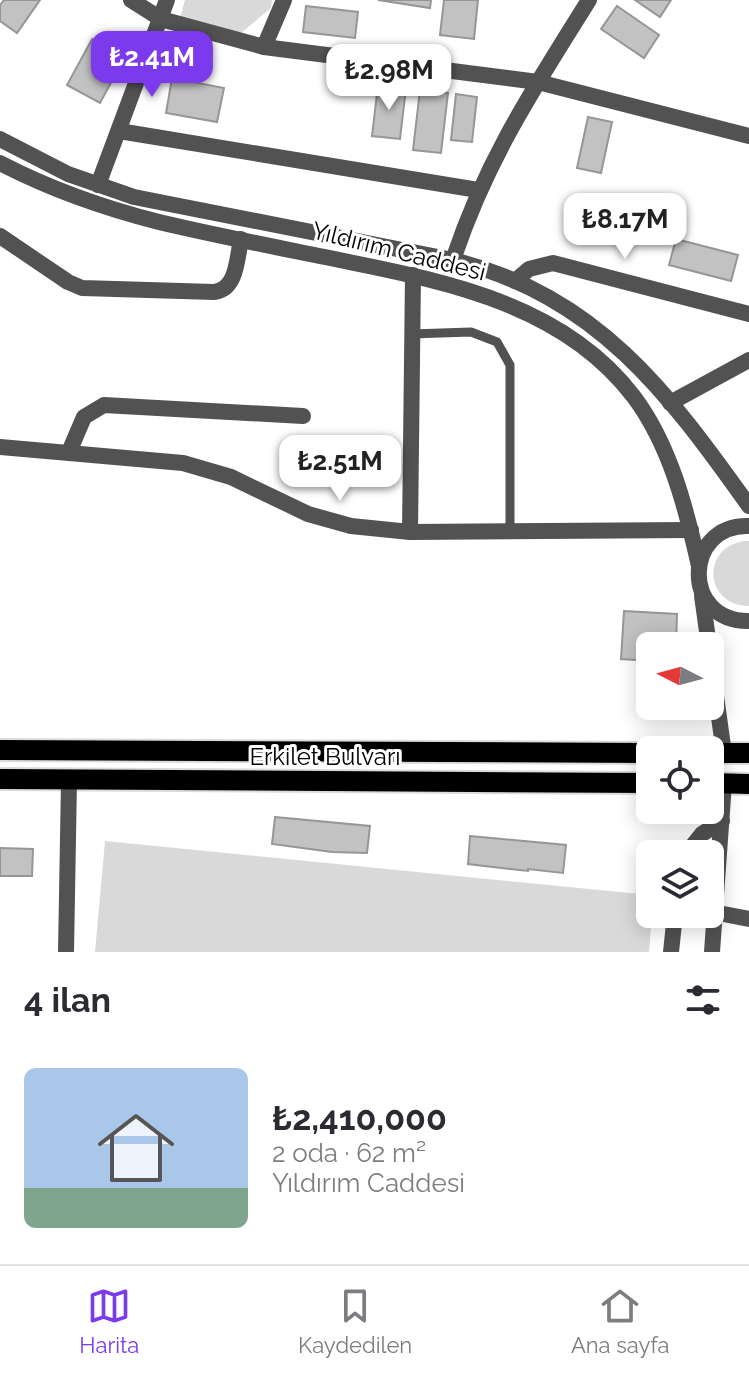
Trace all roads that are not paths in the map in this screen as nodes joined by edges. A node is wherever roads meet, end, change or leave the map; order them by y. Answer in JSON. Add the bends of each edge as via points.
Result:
{"nodes":[{"id":1,"x":131,"y":0,"type":"edge"},
{"id":2,"x":167,"y":0,"type":"edge"},
{"id":3,"x":284,"y":0,"type":"edge"},
{"id":4,"x":589,"y":0,"type":"edge"},
{"id":5,"x":161,"y":19,"type":"junction"},
{"id":6,"x":264,"y":47,"type":"junction"},
{"id":7,"x":538,"y":82,"type":"junction"},
{"id":8,"x":119,"y":131,"type":"junction"},
{"id":9,"x":749,"y":136,"type":"edge"},
{"id":10,"x":0,"y":139,"type":"edge"},
{"id":11,"x":0,"y":163,"type":"edge"},
{"id":12,"x":98,"y":185,"type":"junction"},
{"id":13,"x":478,"y":190,"type":"junction"},
{"id":14,"x":0,"y":236,"type":"edge"},
{"id":15,"x":241,"y":239,"type":"junction"},
{"id":16,"x":453,"y":260,"type":"junction"},
{"id":17,"x":413,"y":275,"type":"junction"},
{"id":18,"x":515,"y":281,"type":"junction"},
{"id":19,"x":749,"y":314,"type":"edge"},
{"id":20,"x":411,"y":334,"type":"junction"},
{"id":21,"x":749,"y":360,"type":"edge"},
{"id":22,"x":670,"y":403,"type":"junction"},
{"id":23,"x":303,"y":416,"type":"dead end"},
{"id":24,"x":0,"y":447,"type":"edge"},
{"id":25,"x":69,"y":452,"type":"junction"},
{"id":26,"x":749,"y":506,"type":"edge"},
{"id":27,"x":749,"y":526,"type":"edge"},
{"id":28,"x":691,"y":530,"type":"junction"},
{"id":29,"x":410,"y":532,"type":"junction"},
{"id":30,"x":510,"y":532,"type":"junction"},
{"id":31,"x":699,"y":566,"type":"junction"},
{"id":32,"x":701,"y":591,"type":"junction"},
{"id":33,"x":749,"y":621,"type":"edge"},
{"id":34,"x":707,"y":632,"type":"edge"},
{"id":35,"x":0,"y":750,"type":"edge"},
{"id":36,"x":636,"y":753,"type":"edge"},
{"id":37,"x":724,"y":753,"type":"edge"},
{"id":38,"x":749,"y":753,"type":"edge"},
{"id":39,"x":0,"y":779,"type":"edge"},
{"id":40,"x":69,"y":781,"type":"junction"},
{"id":41,"x":636,"y":783,"type":"edge"},
{"id":42,"x":724,"y":783,"type":"edge"},
{"id":43,"x":749,"y":784,"type":"edge"},
{"id":44,"x":717,"y":824,"type":"edge"},
{"id":45,"x":697,"y":840,"type":"edge"},
{"id":46,"x":724,"y":914,"type":"edge"},
{"id":47,"x":749,"y":919,"type":"edge"},
{"id":48,"x":674,"y":928,"type":"edge"},
{"id":49,"x":713,"y":928,"type":"edge"},
{"id":50,"x":66,"y":952,"type":"edge"},
{"id":51,"x":671,"y":952,"type":"edge"},
{"id":52,"x":712,"y":952,"type":"edge"}],
"edges":[{"from":1,"to":5,"type":"street"},
{"from":2,"to":5,"type":"street"},
{"from":3,"to":6,"type":"street"},
{"from":4,"to":7,"type":"street"},
{"from":5,"to":6,"type":"street"},
{"from":5,"to":8,"type":"street"},
{"from":6,"to":7,"type":"street"},
{"from":7,"to":9,"type":"street"},
{"from":7,"to":13,"type":"street"},
{"from":8,"to":12,"type":"street"},
{"from":8,"to":13,"type":"street"},
{"from":10,"to":12,"type":"street","name":"Yıldırım Caddesi"},
{"from":11,"to":15,"type":"street","name":"Yıldırım Caddesi","via":[[86,201]]},
{"from":12,"to":16,"type":"street","name":"Yıldırım Caddesi","via":[[171,205]]},
{"from":13,"to":16,"type":"street"},
{"from":14,"to":15,"type":"street","via":[[82,288],[214,292],[230,286]]},
{"from":15,"to":17,"type":"street","name":"Yıldırım Caddesi"},
{"from":16,"to":18,"type":"street","name":"Yıldırım Caddesi"},
{"from":17,"to":20,"type":"street"},
{"from":17,"to":28,"type":"street","name":"Yıldırım Caddesi","via":[[528,313],[611,371],[635,398],[658,439]]},
{"from":18,"to":19,"type":"street","via":[[529,269],[553,263]]},
{"from":18,"to":22,"type":"street","name":"Yıldırım Caddesi","via":[[589,321]]},
{"from":20,"to":29,"type":"street"},
{"from":20,"to":30,"type":"lane","via":[[471,332],[497,342],[510,365]]},
{"from":21,"to":22,"type":"street"},
{"from":22,"to":26,"type":"street","name":"Yıldırım Caddesi"},
{"from":23,"to":25,"type":"street","via":[[104,405],[84,417]]},
{"from":24,"to":25,"type":"street"},
{"from":25,"to":29,"type":"street","via":[[183,463],[231,477],[322,519]]},
{"from":27,"to":31,"type":"street","via":[[719,534]]},
{"from":28,"to":30,"type":"street"},
{"from":28,"to":31,"type":"street","name":"Yıldırım Caddesi"},
{"from":29,"to":30,"type":"street"},
{"from":31,"to":32,"type":"street","name":"Yıldırım Caddesi"},
{"from":32,"to":33,"type":"street","via":[[721,615]]},
{"from":32,"to":34,"type":"street"},
{"from":35,"to":36,"type":"main road","name":"Erkilet Bulvarı"},
{"from":37,"to":38,"type":"main road"},
{"from":39,"to":40,"type":"main road","name":"Erkilet Bulvarı"},
{"from":40,"to":41,"type":"main road","name":"Erkilet Bulvarı"},
{"from":40,"to":50,"type":"street"},
{"from":42,"to":43,"type":"main road"},
{"from":44,"to":45,"type":"street"},
{"from":46,"to":47,"type":"street"},
{"from":48,"to":51,"type":"street"},
{"from":49,"to":52,"type":"street"}]}
